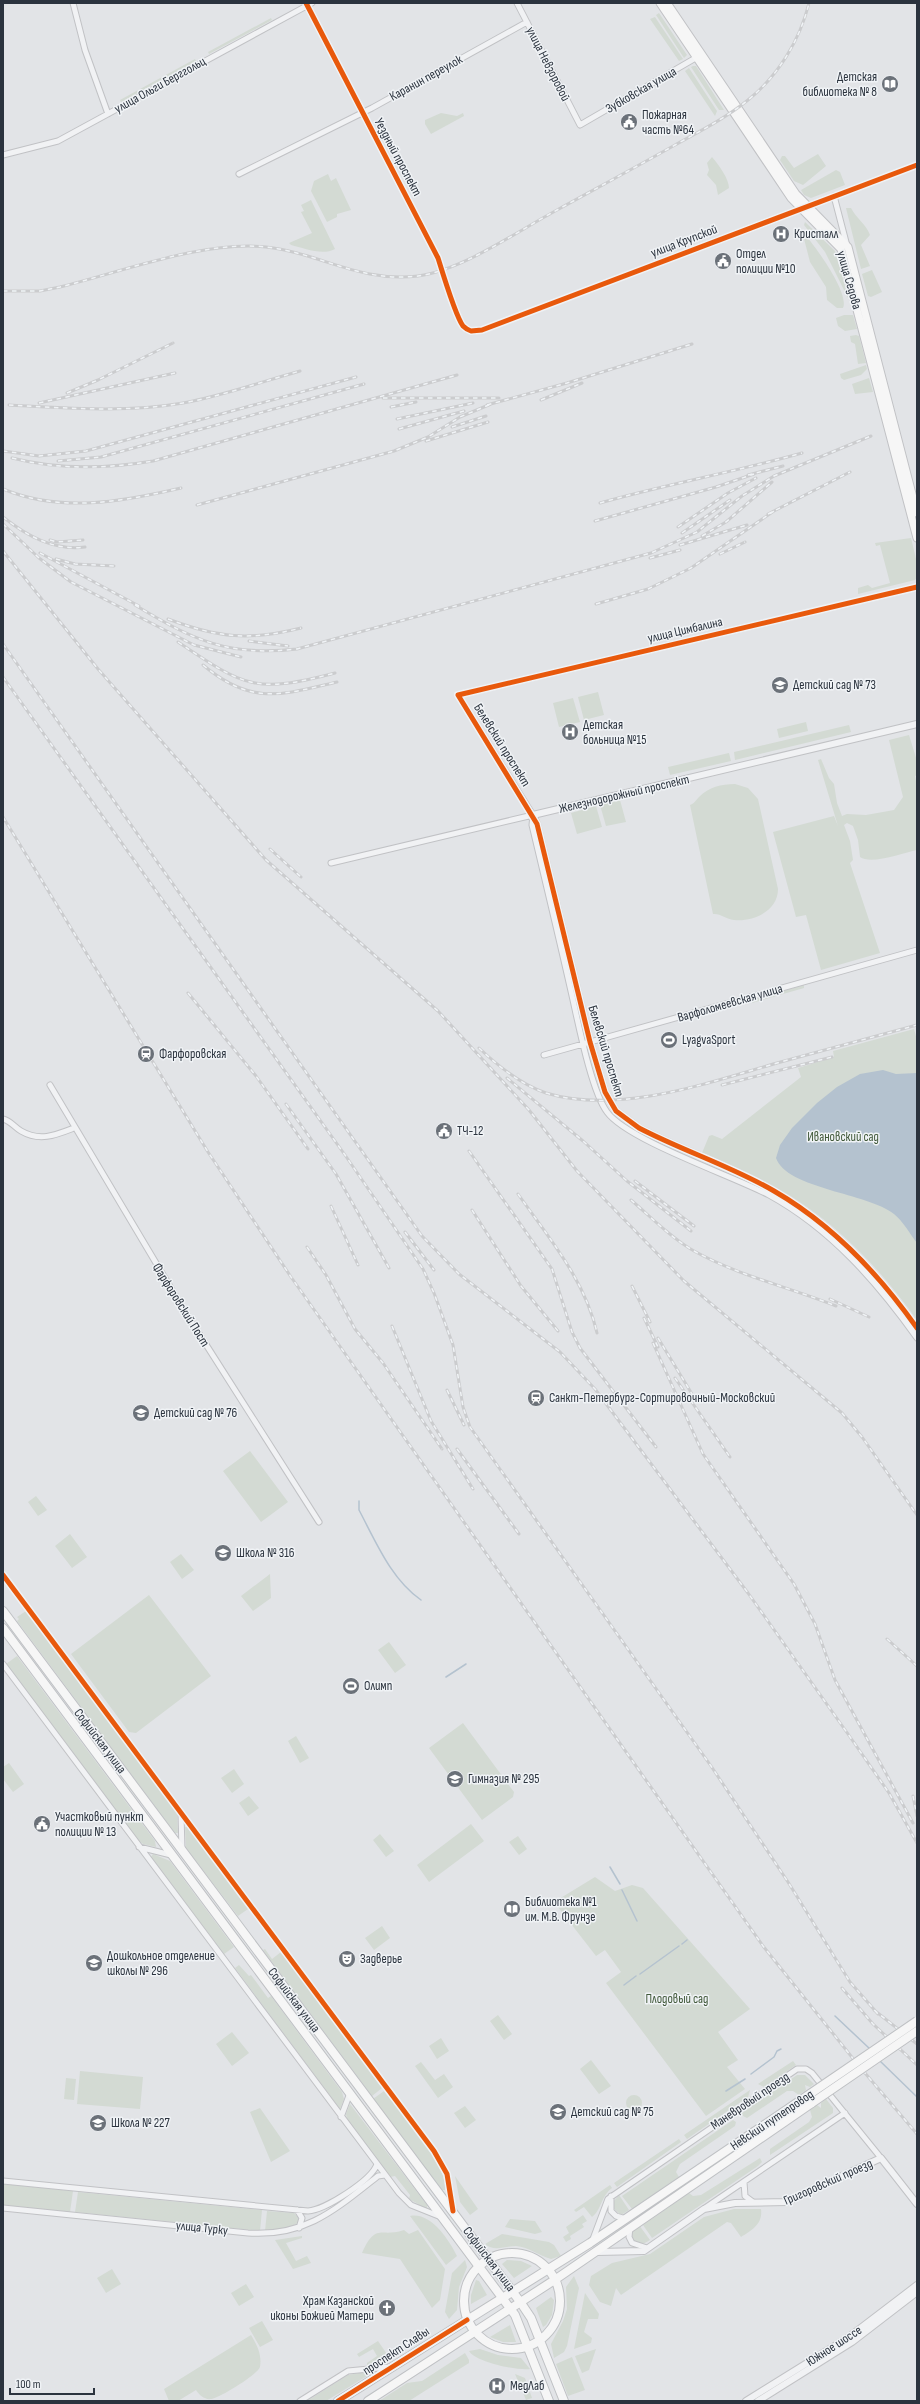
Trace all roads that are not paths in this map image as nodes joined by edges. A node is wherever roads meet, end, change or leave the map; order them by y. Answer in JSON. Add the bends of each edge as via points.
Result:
{"nodes":[{"id":1,"x":73,"y":3,"type":"edge"},
{"id":2,"x":312,"y":3,"type":"edge"},
{"id":3,"x":517,"y":3,"type":"edge"},
{"id":4,"x":660,"y":3,"type":"edge"},
{"id":5,"x":667,"y":3,"type":"edge"},
{"id":6,"x":306,"y":4,"type":"edge"},
{"id":7,"x":527,"y":22,"type":"junction"},
{"id":8,"x":699,"y":56,"type":"junction"},
{"id":9,"x":362,"y":112,"type":"junction"},
{"id":10,"x":108,"y":114,"type":"junction"},
{"id":11,"x":580,"y":125,"type":"joint"},
{"id":12,"x":3,"y":155,"type":"edge"},
{"id":13,"x":917,"y":165,"type":"edge"},
{"id":14,"x":239,"y":174,"type":"dead end"},
{"id":15,"x":834,"y":196,"type":"junction"},
{"id":16,"x":803,"y":208,"type":"junction"},
{"id":17,"x":848,"y":247,"type":"junction"},
{"id":18,"x":462,"y":323,"type":"joint"},
{"id":19,"x":915,"y":512,"type":"edge"},
{"id":20,"x":917,"y":538,"type":"edge"},
{"id":21,"x":917,"y":587,"type":"edge"},
{"id":22,"x":458,"y":695,"type":"joint"},
{"id":23,"x":917,"y":724,"type":"edge"},
{"id":24,"x":533,"y":816,"type":"junction"},
{"id":25,"x":331,"y":863,"type":"dead end"},
{"id":26,"x":917,"y":950,"type":"edge"},
{"id":27,"x":587,"y":1043,"type":"junction"},
{"id":28,"x":544,"y":1055,"type":"dead end"},
{"id":29,"x":50,"y":1085,"type":"dead end"},
{"id":30,"x":3,"y":1119,"type":"edge"},
{"id":31,"x":74,"y":1128,"type":"junction"},
{"id":32,"x":917,"y":1328,"type":"edge"},
{"id":33,"x":917,"y":1338,"type":"edge"},
{"id":34,"x":319,"y":1522,"type":"dead end"},
{"id":35,"x":3,"y":1575,"type":"edge"},
{"id":36,"x":3,"y":1611,"type":"edge"},
{"id":37,"x":3,"y":1628,"type":"edge"},
{"id":38,"x":3,"y":1664,"type":"edge"},
{"id":39,"x":182,"y":1814,"type":"junction"},
{"id":40,"x":139,"y":1847,"type":"junction"},
{"id":41,"x":182,"y":1851,"type":"junction"},
{"id":42,"x":172,"y":1855,"type":"junction"},
{"id":43,"x":215,"y":1895,"type":"junction"},
{"id":44,"x":207,"y":1901,"type":"junction"},
{"id":45,"x":917,"y":2021,"type":"edge"},
{"id":46,"x":917,"y":2031,"type":"edge"},
{"id":47,"x":350,"y":2093,"type":"junction"},
{"id":48,"x":809,"y":2099,"type":"junction"},
{"id":49,"x":845,"y":2113,"type":"junction"},
{"id":50,"x":341,"y":2117,"type":"junction"},
{"id":51,"x":881,"y":2158,"type":"junction"},
{"id":52,"x":377,"y":2164,"type":"junction"},
{"id":53,"x":385,"y":2175,"type":"junction"},
{"id":54,"x":3,"y":2181,"type":"edge"},
{"id":55,"x":744,"y":2182,"type":"junction"},
{"id":56,"x":610,"y":2196,"type":"junction"},
{"id":57,"x":754,"y":2203,"type":"junction"},
{"id":58,"x":917,"y":2204,"type":"edge"},
{"id":59,"x":3,"y":2208,"type":"edge"},
{"id":60,"x":704,"y":2209,"type":"junction"},
{"id":61,"x":297,"y":2210,"type":"junction"},
{"id":62,"x":453,"y":2211,"type":"junction"},
{"id":63,"x":441,"y":2217,"type":"junction"},
{"id":64,"x":627,"y":2219,"type":"junction"},
{"id":65,"x":630,"y":2227,"type":"junction"},
{"id":66,"x":299,"y":2228,"type":"junction"},
{"id":67,"x":590,"y":2243,"type":"junction"},
{"id":68,"x":647,"y":2248,"type":"junction"},
{"id":69,"x":597,"y":2252,"type":"junction"},
{"id":70,"x":489,"y":2259,"type":"junction"},
{"id":71,"x":479,"y":2267,"type":"junction"},
{"id":72,"x":548,"y":2268,"type":"junction"},
{"id":73,"x":556,"y":2279,"type":"junction"},
{"id":74,"x":916,"y":2288,"type":"edge"},
{"id":75,"x":513,"y":2292,"type":"junction"},
{"id":76,"x":502,"y":2298,"type":"junction"},
{"id":77,"x":521,"y":2302,"type":"junction"},
{"id":78,"x":511,"y":2309,"type":"junction"},
{"id":79,"x":467,"y":2320,"type":"junction"},
{"id":80,"x":475,"y":2334,"type":"junction"},
{"id":81,"x":539,"y":2342,"type":"junction"},
{"id":82,"x":528,"y":2346,"type":"junction"},
{"id":83,"x":393,"y":2366,"type":"junction"},
{"id":84,"x":300,"y":2401,"type":"edge"},
{"id":85,"x":338,"y":2401,"type":"edge"},
{"id":86,"x":368,"y":2401,"type":"edge"},
{"id":87,"x":549,"y":2401,"type":"edge"},
{"id":88,"x":564,"y":2401,"type":"edge"},
{"id":89,"x":746,"y":2401,"type":"edge"},
{"id":90,"x":758,"y":2401,"type":"edge"}],
"edges":[{"from":1,"to":10,"type":"street","via":[[85,50]]},
{"from":2,"to":6,"type":"street","name":"улица Ольги Берггольц"},
{"from":3,"to":7,"type":"street","name":"улица Невзоровой"},
{"from":4,"to":8,"type":"main road","name":"улица Седова"},
{"from":5,"to":8,"type":"main road","name":"улица Седова"},
{"from":6,"to":9,"type":"street","name":"Уездный проспект"},
{"from":6,"to":10,"type":"street","name":"улица Ольги Берггольц"},
{"from":7,"to":9,"type":"street","name":"Каранин переулок"},
{"from":7,"to":11,"type":"street","name":"улица Невзоровой"},
{"from":8,"to":11,"type":"street","name":"Зубковская улица"},
{"from":8,"to":16,"type":"main road","name":"улица Седова"},
{"from":9,"to":14,"type":"street","name":"Каранин переулок"},
{"from":9,"to":18,"type":"street","name":"Уездный проспект","via":[[438,258]]},
{"from":10,"to":12,"type":"street","name":"улица Ольги Берггольц","via":[[58,141]]},
{"from":13,"to":15,"type":"street","name":"улица Крупской"},
{"from":15,"to":16,"type":"street","name":"улица Крупской"},
{"from":15,"to":17,"type":"street","name":"улица Седова"},
{"from":16,"to":17,"type":"main road","name":"улица Седова"},
{"from":16,"to":18,"type":"street","name":"улица Крупской","via":[[482,330],[471,331]]},
{"from":16,"to":19,"type":"main road","name":"улица Седова","via":[[831,237],[843,254]]},
{"from":17,"to":19,"type":"main road","name":"улица Седова"},
{"from":19,"to":20,"type":"main road","name":"улица Седова"},
{"from":21,"to":22,"type":"street","name":"улица Цимбалина"},
{"from":22,"to":24,"type":"street","name":"Белевский проспект"},
{"from":23,"to":24,"type":"street","name":"Железнодорожный проспект"},
{"from":24,"to":25,"type":"street","name":"Железнодорожный проспект"},
{"from":24,"to":27,"type":"street","name":"Белевский проспект","via":[[538,824]]},
{"from":26,"to":27,"type":"street","name":"Варфоломеевская улица"},
{"from":27,"to":28,"type":"street","name":"Варфоломеевская улица"},
{"from":27,"to":32,"type":"street","name":"Белевский проспект","via":[[608,1099],[623,1117],[659,1138],[773,1190],[815,1218],[851,1248],[870,1268]]},
{"from":27,"to":33,"type":"street","name":"Белевский проспект","via":[[600,1098],[611,1117],[642,1137],[765,1193],[811,1224],[865,1271]]},
{"from":29,"to":31,"type":"street","name":"Фарфоровский Пост"},
{"from":30,"to":31,"type":"street","via":[[8,1120],[20,1131],[42,1138]]},
{"from":31,"to":34,"type":"street","name":"Фарфоровский Пост","via":[[184,1310]]},
{"from":35,"to":39,"type":"street"},
{"from":36,"to":41,"type":"main road","name":"Софийская улица"},
{"from":37,"to":42,"type":"main road","name":"Софийская улица"},
{"from":38,"to":40,"type":"street"},
{"from":39,"to":41,"type":"street"},
{"from":39,"to":62,"type":"street","via":[[434,2151],[447,2174]]},
{"from":40,"to":42,"type":"street"},
{"from":40,"to":50,"type":"street"},
{"from":41,"to":43,"type":"main road","name":"Софийская улица"},
{"from":42,"to":44,"type":"main road","name":"Софийская улица"},
{"from":43,"to":44,"type":"main road"},
{"from":43,"to":62,"type":"main road","name":"Софийская улица"},
{"from":44,"to":47,"type":"main road","name":"Софийская улица"},
{"from":45,"to":48,"type":"main road","name":"Невский путепровод","bridge":true},
{"from":46,"to":48,"type":"main road","name":"Невский путепровод","bridge":true},
{"from":47,"to":50,"type":"street"},
{"from":47,"to":63,"type":"main road","name":"Софийская улица"},
{"from":48,"to":64,"type":"main road","name":"Невский путепровод"},
{"from":48,"to":65,"type":"main road","name":"Невский путепровод"},
{"from":49,"to":51,"type":"street","name":"Маневровый проезд"},
{"from":49,"to":55,"type":"street","name":"Григоровский проезд"},
{"from":49,"to":56,"type":"street","name":"Маневровый проезд","via":[[812,2073],[806,2069],[798,2069]]},
{"from":50,"to":52,"type":"street"},
{"from":51,"to":57,"type":"street","name":"Григоровский проезд","via":[[792,2200],[778,2204]]},
{"from":51,"to":58,"type":"street","name":"Маневровый проезд"},
{"from":52,"to":53,"type":"street"},
{"from":52,"to":61,"type":"street","name":"улица Турку","via":[[372,2174],[327,2206],[313,2211]]},
{"from":53,"to":63,"type":"street","via":[[411,2205]]},
{"from":53,"to":66,"type":"street","name":"улица Турку","via":[[378,2176],[330,2212]]},
{"from":54,"to":61,"type":"street","name":"улица Турку"},
{"from":55,"to":57,"type":"street","via":[[745,2196]]},
{"from":55,"to":60,"type":"street","name":"Григоровский проезд"},
{"from":56,"to":64,"type":"street","via":[[609,2207],[613,2214]]},
{"from":56,"to":67,"type":"street"},
{"from":57,"to":60,"type":"street","name":"Григоровский проезд","via":[[726,2204]]},
{"from":59,"to":66,"type":"street","name":"улица Турку","via":[[262,2234]]},
{"from":60,"to":68,"type":"street","name":"Григоровский проезд"},
{"from":61,"to":66,"type":"street","via":[[302,2218]]},
{"from":62,"to":70,"type":"main road","name":"Софийская улица"},
{"from":63,"to":71,"type":"main road","name":"Софийская улица"},
{"from":64,"to":67,"type":"main road","name":"проспект Славы"},
{"from":65,"to":68,"type":"street","via":[[629,2236],[632,2243]]},
{"from":65,"to":69,"type":"main road","name":"проспект Славы"},
{"from":67,"to":72,"type":"main road","name":"проспект Славы"},
{"from":68,"to":69,"type":"street","name":"Григоровский проезд","via":[[639,2252]]},
{"from":69,"to":73,"type":"main road","name":"проспект Славы"},
{"from":70,"to":71,"type":"main road"},
{"from":70,"to":72,"type":"main road","via":[[502,2254],[516,2253],[534,2258]]},
{"from":70,"to":75,"type":"main road","name":"Софийская улица"},
{"from":71,"to":76,"type":"main road","name":"Софийская улица"},
{"from":71,"to":79,"type":"main road","via":[[470,2276],[465,2289],[463,2310]]},
{"from":72,"to":73,"type":"main road"},
{"from":72,"to":75,"type":"main road","name":"проспект Славы"},
{"from":73,"to":77,"type":"main road","name":"проспект Славы"},
{"from":73,"to":81,"type":"main road","via":[[560,2302],[557,2317]]},
{"from":74,"to":89,"type":"street","name":"Южное шоссе","via":[[849,2337]]},
{"from":74,"to":90,"type":"street","name":"Южное шоссе","via":[[856,2339]]},
{"from":75,"to":76,"type":"main road","name":"проспект Славы"},
{"from":75,"to":77,"type":"main road","name":"Софийская улица"},
{"from":76,"to":78,"type":"main road","name":"Софийская улица"},
{"from":76,"to":79,"type":"main road","name":"проспект Славы"},
{"from":77,"to":78,"type":"main road","name":"проспект Славы"},
{"from":77,"to":81,"type":"main road","name":"Софийская улица"},
{"from":78,"to":80,"type":"main road","name":"проспект Славы"},
{"from":78,"to":82,"type":"main road","name":"Софийская улица"},
{"from":79,"to":80,"type":"main road"},
{"from":79,"to":83,"type":"main road","name":"проспект Славы"},
{"from":80,"to":82,"type":"main road","via":[[502,2348]]},
{"from":80,"to":86,"type":"main road","name":"проспект Славы"},
{"from":81,"to":82,"type":"main road"},
{"from":81,"to":88,"type":"main road","name":"Софийская улица"},
{"from":82,"to":87,"type":"main road","name":"Софийская улица"},
{"from":83,"to":84,"type":"street","via":[[348,2371]]},
{"from":83,"to":85,"type":"main road","name":"проспект Славы"}]}
